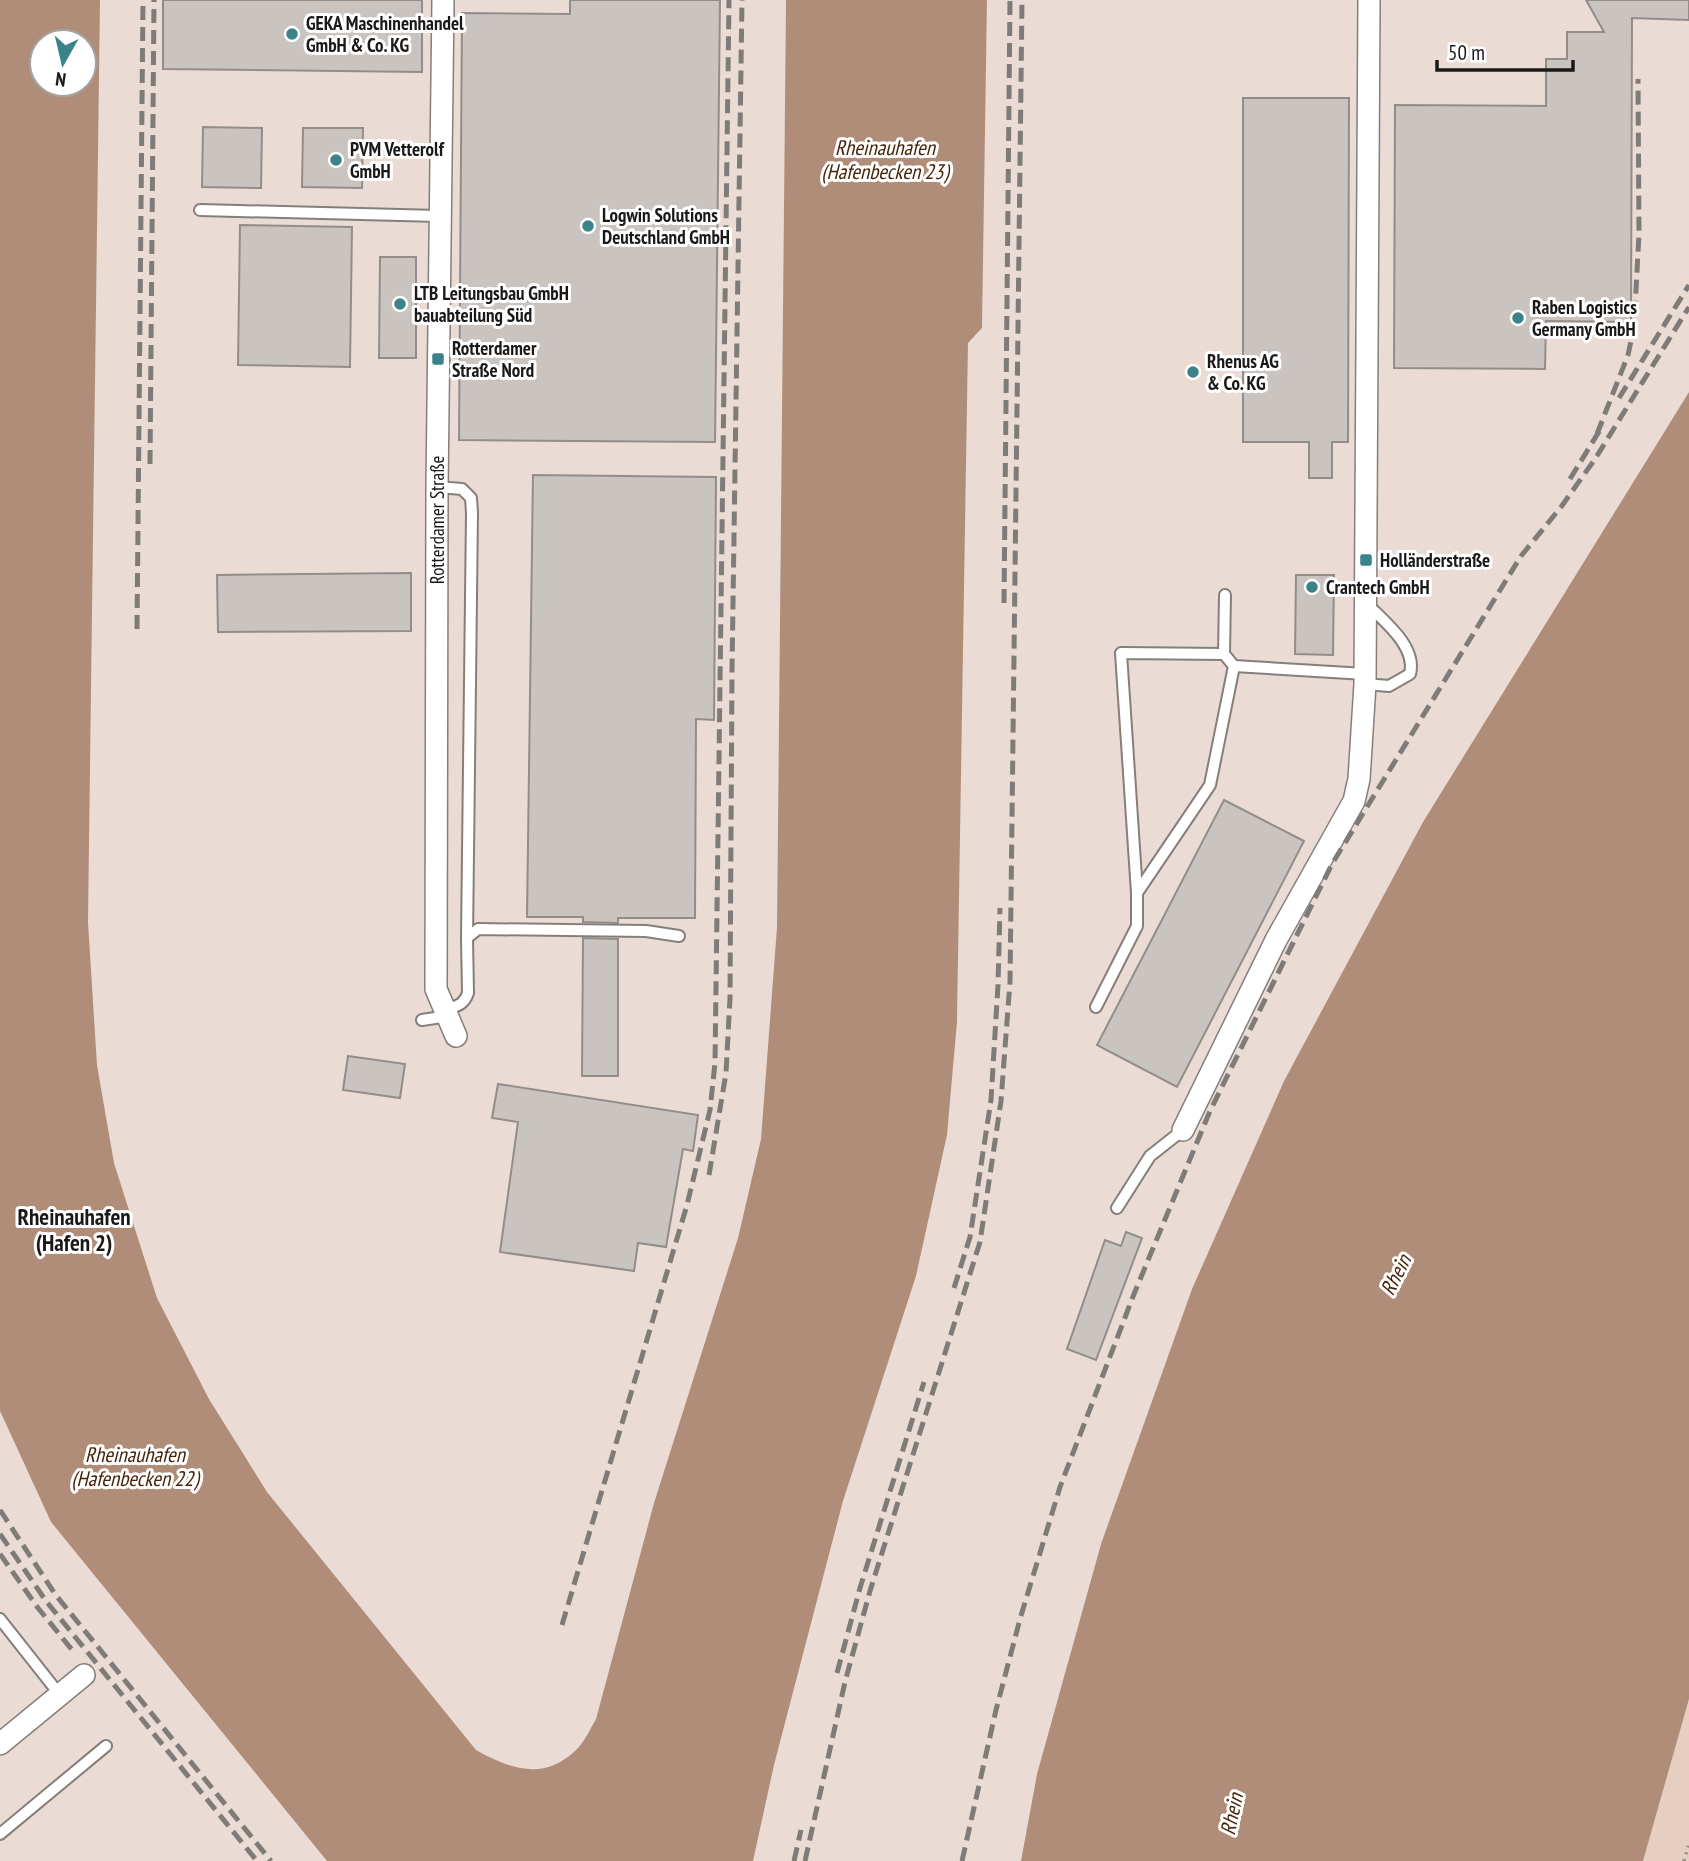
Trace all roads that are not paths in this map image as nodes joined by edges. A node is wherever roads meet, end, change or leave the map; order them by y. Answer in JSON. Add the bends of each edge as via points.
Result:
{"nodes":[{"id":1,"x":443,"y":0,"type":"edge"},
{"id":2,"x":1369,"y":0,"type":"edge"},
{"id":3,"x":200,"y":210,"type":"dead end"},
{"id":4,"x":439,"y":216,"type":"junction"},
{"id":5,"x":437,"y":486,"type":"junction"},
{"id":6,"x":1225,"y":595,"type":"dead end"},
{"id":7,"x":1366,"y":602,"type":"junction"},
{"id":8,"x":1223,"y":654,"type":"junction"},
{"id":9,"x":1234,"y":666,"type":"junction"},
{"id":10,"x":1365,"y":679,"type":"junction"},
{"id":11,"x":1138,"y":893,"type":"junction"},
{"id":12,"x":679,"y":936,"type":"dead end"},
{"id":13,"x":467,"y":938,"type":"junction"},
{"id":14,"x":1096,"y":1007,"type":"dead end"},
{"id":15,"x":422,"y":1020,"type":"dead end"},
{"id":16,"x":450,"y":1021,"type":"junction"},
{"id":17,"x":1183,"y":1130,"type":"joint"},
{"id":18,"x":1117,"y":1208,"type":"dead end"},
{"id":19,"x":0,"y":1619,"type":"edge"},
{"id":20,"x":84,"y":1675,"type":"dead end"},
{"id":21,"x":60,"y":1695,"type":"junction"},
{"id":22,"x":0,"y":1744,"type":"edge"},
{"id":23,"x":106,"y":1746,"type":"dead end"},
{"id":24,"x":0,"y":1834,"type":"edge"}],
"edges":[{"from":1,"to":4,"type":"street","name":"Rotterdamer Straße"},
{"from":2,"to":7,"type":"street"},
{"from":3,"to":4,"type":"lane"},
{"from":4,"to":5,"type":"street","name":"Rotterdamer Straße"},
{"from":5,"to":13,"type":"lane","via":[[462,489],[471,498],[472,513]]},
{"from":5,"to":16,"type":"street","name":"Rotterdamer Straße","via":[[436,989]]},
{"from":6,"to":8,"type":"lane"},
{"from":7,"to":10,"type":"street"},
{"from":7,"to":10,"type":"lane","via":[[1408,651],[1412,666],[1410,674],[1389,686]]},
{"from":8,"to":9,"type":"lane"},
{"from":8,"to":11,"type":"lane","via":[[1121,653]]},
{"from":9,"to":10,"type":"lane"},
{"from":9,"to":11,"type":"lane","via":[[1210,785]]},
{"from":10,"to":17,"type":"street","via":[[1354,802],[1276,940]]},
{"from":11,"to":14,"type":"lane","via":[[1137,926]]},
{"from":12,"to":13,"type":"lane","via":[[646,931],[478,929]]},
{"from":13,"to":16,"type":"lane","via":[[468,993]]},
{"from":15,"to":16,"type":"lane"},
{"from":17,"to":18,"type":"lane","via":[[1150,1156]]},
{"from":19,"to":21,"type":"lane"},
{"from":20,"to":21,"type":"street"},
{"from":21,"to":22,"type":"street"},
{"from":23,"to":24,"type":"lane"}]}
